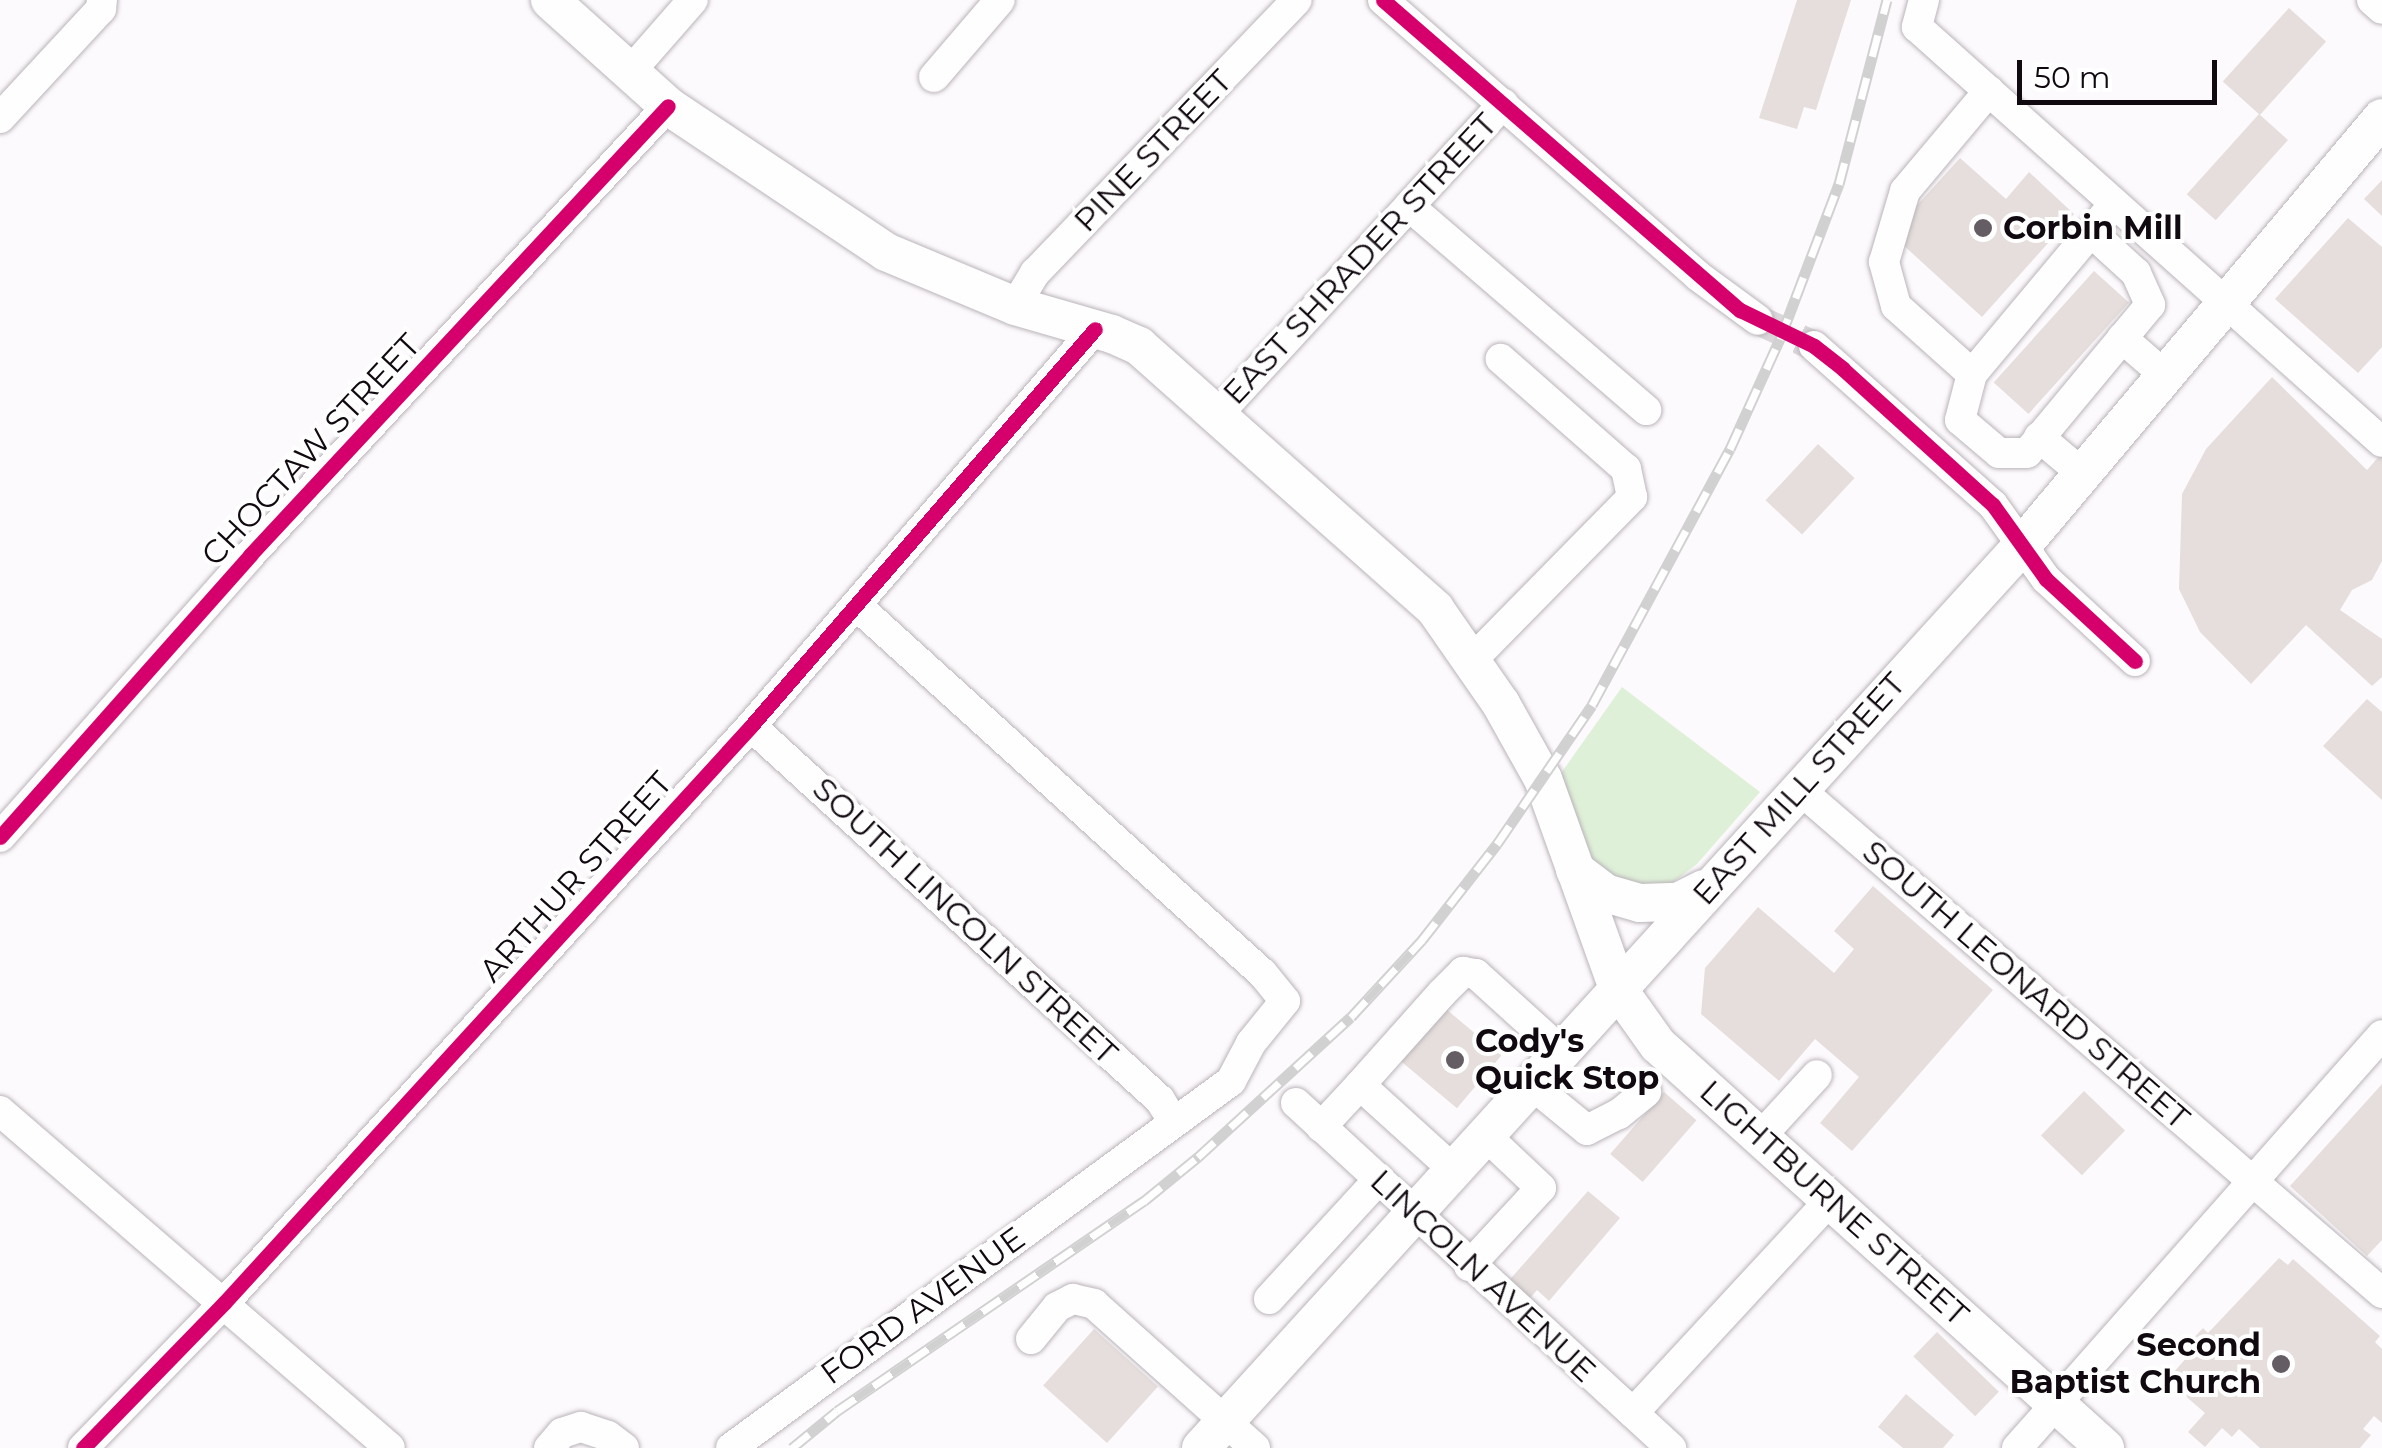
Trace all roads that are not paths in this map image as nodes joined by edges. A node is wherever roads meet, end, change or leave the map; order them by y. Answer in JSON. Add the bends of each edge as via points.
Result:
{"nodes":[{"id":1,"x":102,"y":0,"type":"edge"},
{"id":2,"x":550,"y":0,"type":"edge"},
{"id":3,"x":693,"y":0,"type":"edge"},
{"id":4,"x":1000,"y":0,"type":"edge"},
{"id":5,"x":1297,"y":0,"type":"edge"},
{"id":6,"x":1382,"y":0,"type":"edge"},
{"id":7,"x":1924,"y":0,"type":"edge"},
{"id":8,"x":2372,"y":0,"type":"edge"},
{"id":9,"x":2382,"y":9,"type":"edge"},
{"id":10,"x":629,"y":72,"type":"junction"},
{"id":11,"x":934,"y":77,"type":"dead end"},
{"id":12,"x":1988,"y":91,"type":"junction"},
{"id":13,"x":1502,"y":104,"type":"junction"},
{"id":14,"x":668,"y":106,"type":"junction"},
{"id":15,"x":0,"y":118,"type":"edge"},
{"id":16,"x":2382,"y":118,"type":"edge"},
{"id":17,"x":2114,"y":204,"type":"junction"},
{"id":18,"x":1409,"y":206,"type":"junction"},
{"id":19,"x":2091,"y":232,"type":"junction"},
{"id":20,"x":2225,"y":304,"type":"junction"},
{"id":21,"x":1015,"y":306,"type":"junction"},
{"id":22,"x":1758,"y":320,"type":"tunnel mouth"},
{"id":23,"x":1095,"y":329,"type":"junction"},
{"id":24,"x":2122,"y":338,"type":"junction"},
{"id":25,"x":1814,"y":346,"type":"tunnel mouth"},
{"id":26,"x":1501,"y":359,"type":"dead end"},
{"id":27,"x":1972,"y":374,"type":"junction"},
{"id":28,"x":2168,"y":378,"type":"junction"},
{"id":29,"x":1646,"y":410,"type":"dead end"},
{"id":30,"x":1217,"y":415,"type":"junction"},
{"id":31,"x":2039,"y":437,"type":"junction"},
{"id":32,"x":2382,"y":442,"type":"edge"},
{"id":33,"x":2083,"y":474,"type":"junction"},
{"id":34,"x":2020,"y":548,"type":"junction"},
{"id":35,"x":856,"y":606,"type":"junction"},
{"id":36,"x":1471,"y":661,"type":"junction"},
{"id":37,"x":2134,"y":661,"type":"dead end"},
{"id":38,"x":752,"y":726,"type":"junction"},
{"id":39,"x":1798,"y":788,"type":"junction"},
{"id":40,"x":0,"y":837,"type":"edge"},
{"id":41,"x":1575,"y":870,"type":"junction"},
{"id":42,"x":1711,"y":886,"type":"junction"},
{"id":43,"x":1618,"y":989,"type":"junction"},
{"id":44,"x":2382,"y":1034,"type":"edge"},
{"id":45,"x":1562,"y":1052,"type":"junction"},
{"id":46,"x":1818,"y":1075,"type":"dead end"},
{"id":47,"x":1360,"y":1085,"type":"junction"},
{"id":48,"x":1532,"y":1085,"type":"junction"},
{"id":49,"x":1646,"y":1092,"type":"dead end"},
{"id":50,"x":1296,"y":1103,"type":"dead end"},
{"id":51,"x":0,"y":1110,"type":"edge"},
{"id":52,"x":1173,"y":1122,"type":"junction"},
{"id":53,"x":1321,"y":1127,"type":"junction"},
{"id":54,"x":1487,"y":1137,"type":"junction"},
{"id":55,"x":1760,"y":1137,"type":"junction"},
{"id":56,"x":1455,"y":1171,"type":"junction"},
{"id":57,"x":1378,"y":1179,"type":"junction"},
{"id":58,"x":2254,"y":1181,"type":"junction"},
{"id":59,"x":1831,"y":1199,"type":"junction"},
{"id":60,"x":1415,"y":1216,"type":"junction"},
{"id":61,"x":1340,"y":1220,"type":"junction"},
{"id":62,"x":1379,"y":1254,"type":"junction"},
{"id":63,"x":1470,"y":1266,"type":"junction"},
{"id":64,"x":1294,"y":1273,"type":"junction"},
{"id":65,"x":2382,"y":1293,"type":"edge"},
{"id":66,"x":1270,"y":1299,"type":"dead end"},
{"id":67,"x":224,"y":1303,"type":"junction"},
{"id":68,"x":1331,"y":1306,"type":"junction"},
{"id":69,"x":1031,"y":1339,"type":"dead end"},
{"id":70,"x":2057,"y":1404,"type":"junction"},
{"id":71,"x":1633,"y":1413,"type":"junction"},
{"id":72,"x":1213,"y":1435,"type":"edge"},
{"id":73,"x":82,"y":1448,"type":"edge"},
{"id":74,"x":390,"y":1448,"type":"edge"},
{"id":75,"x":549,"y":1448,"type":"edge"},
{"id":76,"x":624,"y":1448,"type":"edge"},
{"id":77,"x":731,"y":1448,"type":"edge"},
{"id":78,"x":1255,"y":1448,"type":"edge"},
{"id":79,"x":1671,"y":1448,"type":"edge"},
{"id":80,"x":2017,"y":1448,"type":"edge"},
{"id":81,"x":2106,"y":1448,"type":"edge"}],
"edges":[{"from":1,"to":15,"type":"street"},
{"from":2,"to":10,"type":"main road"},
{"from":3,"to":10,"type":"street"},
{"from":4,"to":11,"type":"street"},
{"from":5,"to":21,"type":"street","name":"PINE STREET","via":[[1036,273]]},
{"from":6,"to":13,"type":"street"},
{"from":7,"to":12,"type":"street","via":[[1917,27]]},
{"from":8,"to":9,"type":"street"},
{"from":10,"to":14,"type":"main road"},
{"from":12,"to":17,"type":"street"},
{"from":12,"to":27,"type":"street","via":[[1905,192],[1884,262],[1896,306]]},
{"from":13,"to":18,"type":"street","name":"EAST SHRADER STREET"},
{"from":13,"to":22,"type":"street","via":[[1698,276]]},
{"from":14,"to":21,"type":"main road","via":[[886,252]]},
{"from":14,"to":40,"type":"street","name":"CHOCTAW STREET","via":[[250,556]]},
{"from":16,"to":20,"type":"main road","name":"EAST MILL STREET"},
{"from":17,"to":19,"type":"street"},
{"from":17,"to":20,"type":"street"},
{"from":18,"to":29,"type":"street"},
{"from":18,"to":30,"type":"street","name":"EAST SHRADER STREET"},
{"from":19,"to":24,"type":"street","via":[[2136,273],[2150,305]]},
{"from":19,"to":27,"type":"street"},
{"from":20,"to":28,"type":"main road","name":"EAST MILL STREET"},
{"from":20,"to":32,"type":"street"},
{"from":21,"to":23,"type":"main road"},
{"from":23,"to":30,"type":"main road","via":[[1139,346]]},
{"from":23,"to":35,"type":"street","name":"ARTHUR STREET"},
{"from":24,"to":28,"type":"street"},
{"from":24,"to":31,"type":"street"},
{"from":25,"to":34,"type":"street","via":[[1993,505]]},
{"from":26,"to":36,"type":"street","via":[[1626,469],[1632,497]]},
{"from":27,"to":31,"type":"street","via":[[1960,420],[1998,453],[2026,452]]},
{"from":28,"to":33,"type":"main road","name":"EAST MILL STREET"},
{"from":30,"to":36,"type":"main road","via":[[1435,609]]},
{"from":31,"to":33,"type":"street"},
{"from":33,"to":34,"type":"main road","name":"EAST MILL STREET"},
{"from":34,"to":37,"type":"street"},
{"from":34,"to":39,"type":"main road","name":"EAST MILL STREET"},
{"from":35,"to":38,"type":"street","name":"ARTHUR STREET"},
{"from":35,"to":52,"type":"street","name":"FORD AVENUE","via":[[1262,973],[1285,1001],[1251,1043],[1232,1081]]},
{"from":36,"to":41,"type":"main road","via":[[1543,779]]},
{"from":38,"to":52,"type":"street","name":"SOUTH LINCOLN STREET","via":[[1160,1100]]},
{"from":38,"to":67,"type":"street","name":"ARTHUR STREET"},
{"from":39,"to":42,"type":"main road","name":"EAST MILL STREET"},
{"from":39,"to":58,"type":"street","name":"SOUTH LEONARD STREET"},
{"from":41,"to":42,"type":"main road","via":[[1605,893],[1640,903],[1678,902]]},
{"from":41,"to":43,"type":"main road"},
{"from":42,"to":43,"type":"main road","name":"EAST MILL STREET"},
{"from":43,"to":45,"type":"main road","name":"EAST MILL STREET"},
{"from":43,"to":55,"type":"main road","name":"LIGHTBURNE STREET","via":[[1658,1045]]},
{"from":44,"to":58,"type":"street"},
{"from":45,"to":47,"type":"street","via":[[1476,974],[1463,972]]},
{"from":45,"to":48,"type":"main road","name":"EAST MILL STREET"},
{"from":46,"to":55,"type":"street"},
{"from":47,"to":53,"type":"street"},
{"from":47,"to":56,"type":"street"},
{"from":48,"to":49,"type":"street","via":[[1587,1130]]},
{"from":48,"to":54,"type":"main road","name":"EAST MILL STREET"},
{"from":50,"to":53,"type":"street","name":"LINCOLN AVENUE"},
{"from":51,"to":67,"type":"street"},
{"from":52,"to":77,"type":"street","name":"FORD AVENUE"},
{"from":53,"to":57,"type":"street","name":"LINCOLN AVENUE"},
{"from":54,"to":56,"type":"main road","name":"EAST MILL STREET"},
{"from":54,"to":63,"type":"street","via":[[1541,1188]]},
{"from":55,"to":59,"type":"main road","name":"LIGHTBURNE STREET"},
{"from":56,"to":60,"type":"main road","name":"EAST MILL STREET"},
{"from":57,"to":60,"type":"street","name":"LINCOLN AVENUE"},
{"from":57,"to":61,"type":"street"},
{"from":58,"to":65,"type":"street","name":"SOUTH LEONARD STREET"},
{"from":58,"to":70,"type":"street"},
{"from":59,"to":70,"type":"main road","name":"LIGHTBURNE STREET"},
{"from":59,"to":71,"type":"street"},
{"from":60,"to":62,"type":"main road","name":"EAST MILL STREET"},
{"from":60,"to":63,"type":"street","name":"LINCOLN AVENUE"},
{"from":61,"to":62,"type":"street"},
{"from":61,"to":64,"type":"street"},
{"from":62,"to":68,"type":"main road","name":"EAST MILL STREET"},
{"from":63,"to":71,"type":"street","name":"LINCOLN AVENUE"},
{"from":64,"to":66,"type":"street"},
{"from":64,"to":68,"type":"street"},
{"from":67,"to":73,"type":"street","name":"ARTHUR STREET"},
{"from":67,"to":74,"type":"street"},
{"from":68,"to":72,"type":"main road","name":"EAST MILL STREET"},
{"from":69,"to":72,"type":"street","via":[[1058,1307],[1073,1299],[1094,1304]]},
{"from":70,"to":80,"type":"street"},
{"from":70,"to":81,"type":"main road","name":"LIGHTBURNE STREET"},
{"from":71,"to":79,"type":"street","name":"LINCOLN AVENUE"},
{"from":72,"to":78,"type":"street"},
{"from":75,"to":76,"type":"street","via":[[562,1433],[581,1427]]}]}
